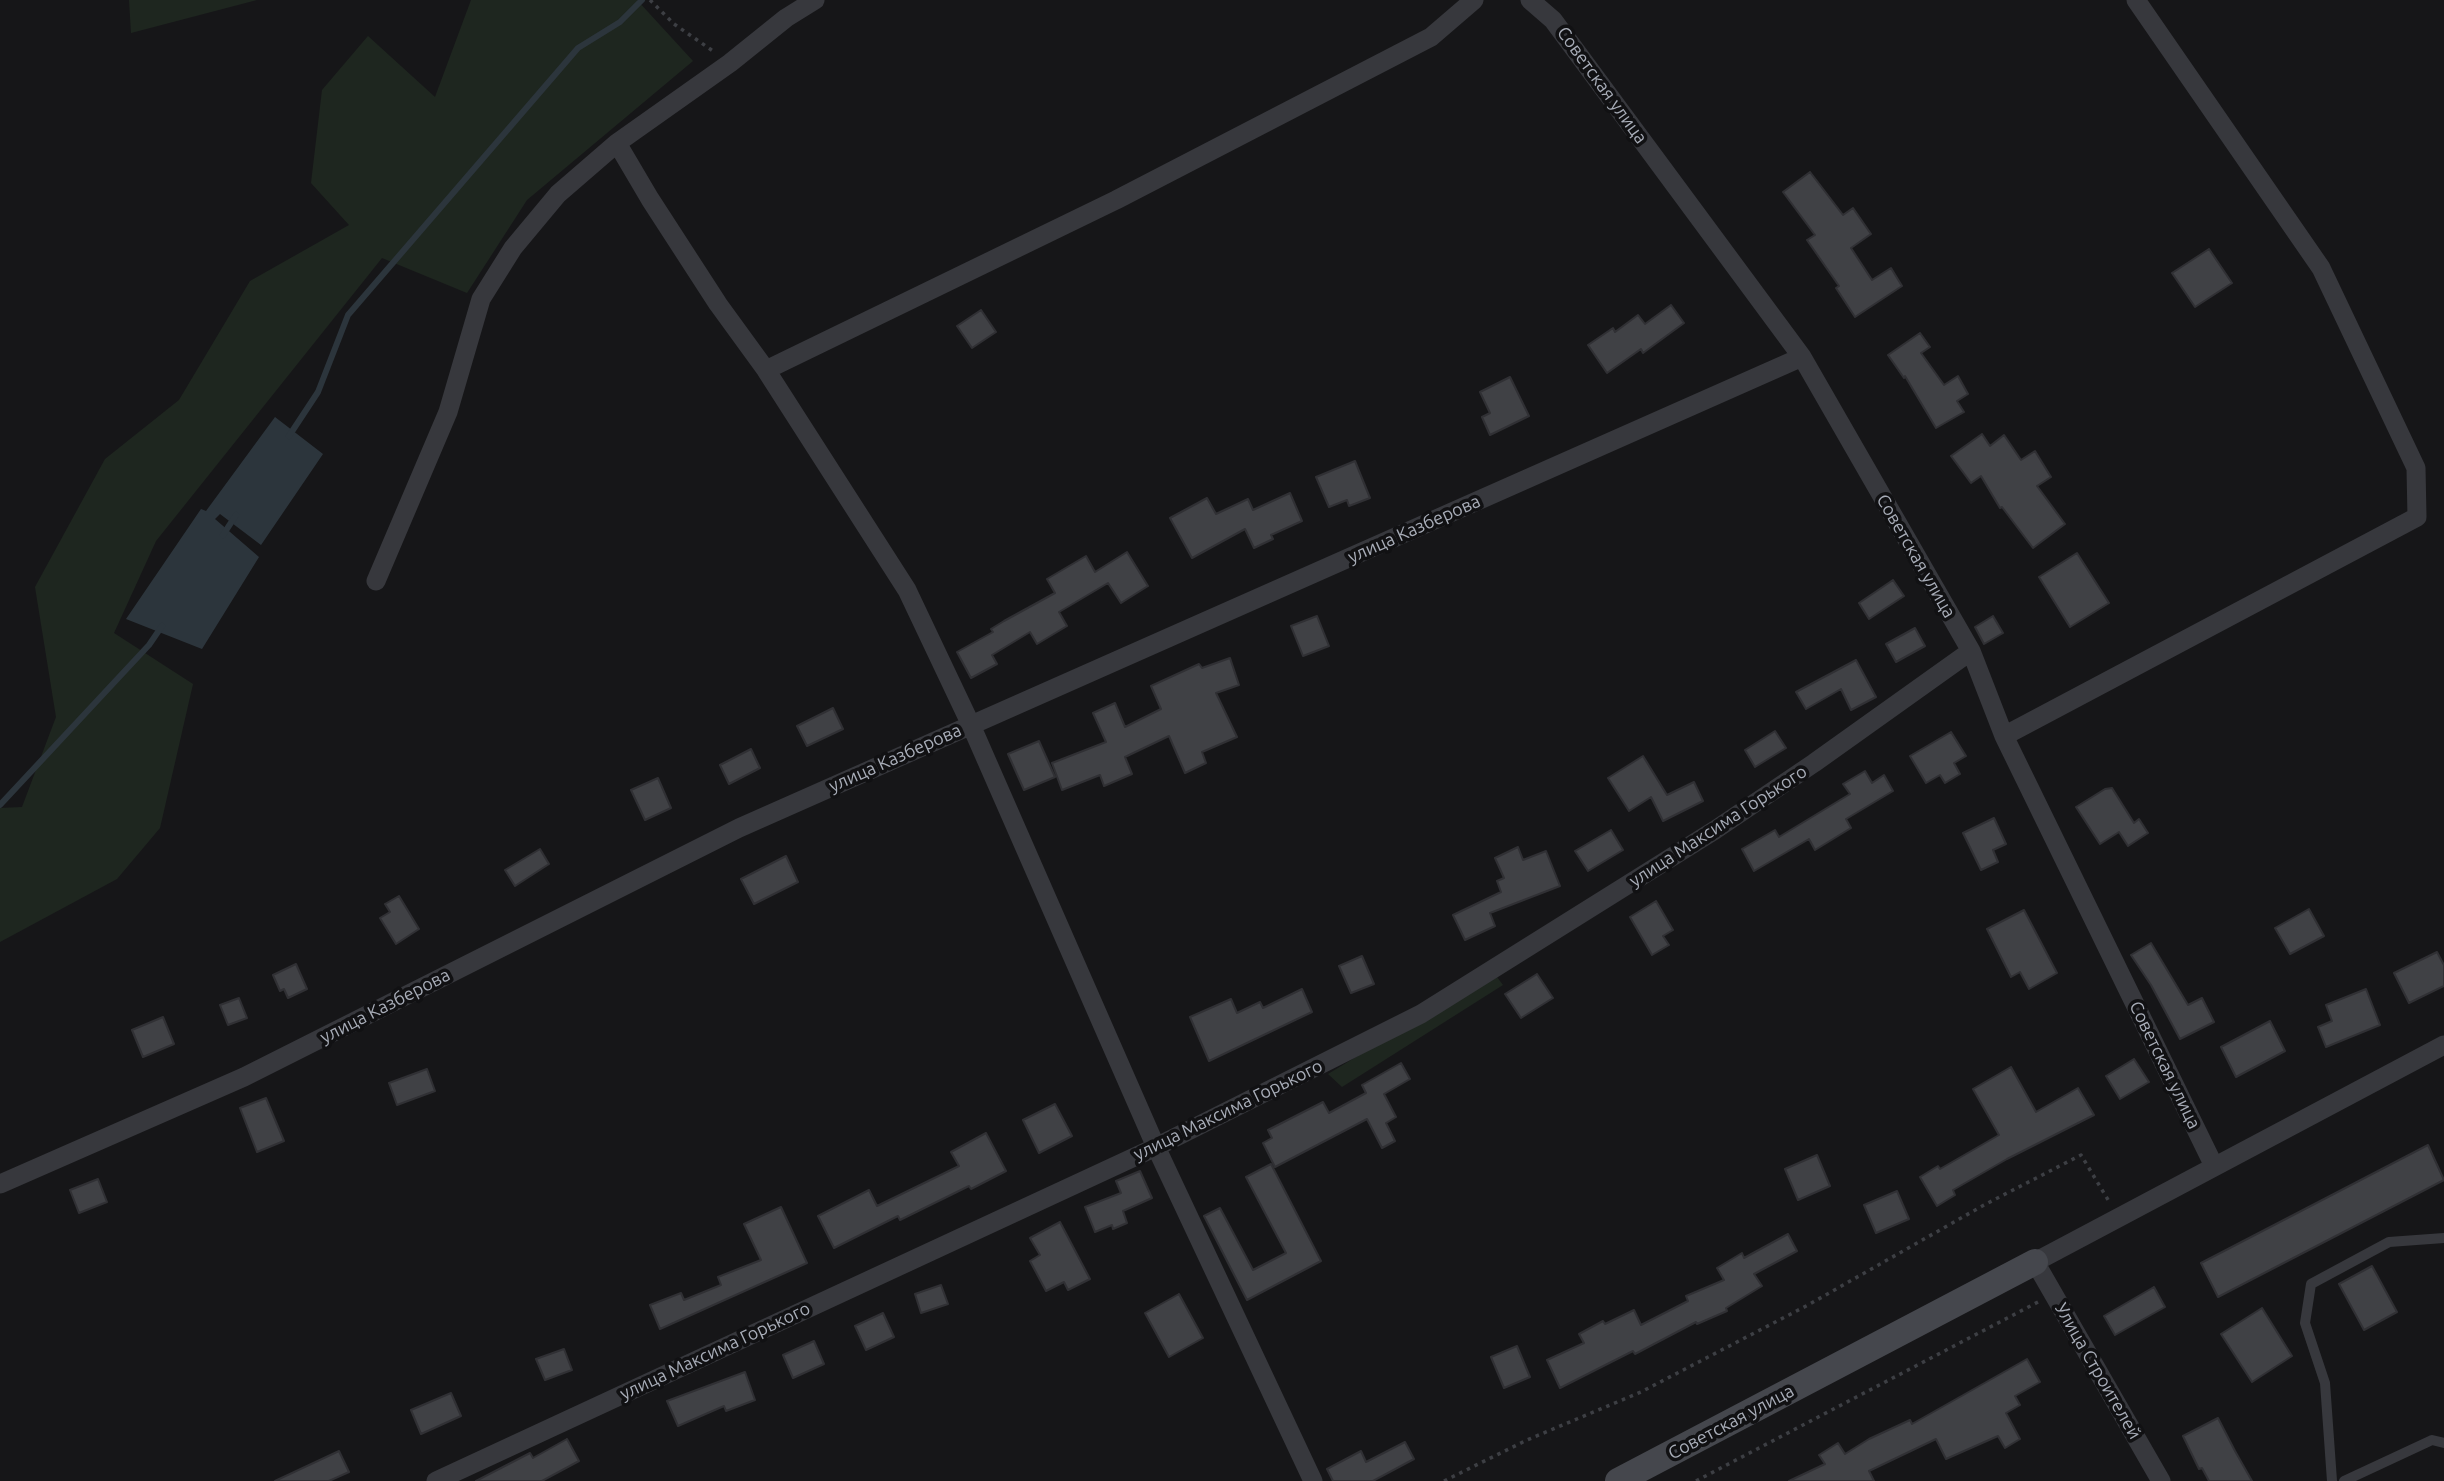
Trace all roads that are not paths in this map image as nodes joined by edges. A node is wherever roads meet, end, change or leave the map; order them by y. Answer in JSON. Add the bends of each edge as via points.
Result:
{"nodes":[{"id":1,"x":815,"y":0,"type":"edge"},
{"id":2,"x":1474,"y":0,"type":"edge"},
{"id":3,"x":1530,"y":0,"type":"edge"},
{"id":4,"x":2136,"y":0,"type":"edge"},
{"id":5,"x":617,"y":143,"type":"junction"},
{"id":6,"x":1802,"y":357,"type":"junction"},
{"id":7,"x":766,"y":370,"type":"junction"},
{"id":8,"x":376,"y":581,"type":"dead end"},
{"id":9,"x":1971,"y":651,"type":"junction"},
{"id":10,"x":971,"y":724,"type":"junction"},
{"id":11,"x":2004,"y":736,"type":"junction"},
{"id":12,"x":2444,"y":1045,"type":"edge"},
{"id":13,"x":1156,"y":1147,"type":"junction"},
{"id":14,"x":2214,"y":1166,"type":"junction"},
{"id":15,"x":0,"y":1184,"type":"edge"},
{"id":16,"x":2444,"y":1238,"type":"edge"},
{"id":17,"x":2035,"y":1262,"type":"junction"},
{"id":18,"x":2444,"y":1443,"type":"edge"},
{"id":19,"x":436,"y":1481,"type":"edge"},
{"id":20,"x":1313,"y":1481,"type":"edge"},
{"id":21,"x":1618,"y":1481,"type":"edge"},
{"id":22,"x":2161,"y":1481,"type":"edge"},
{"id":23,"x":2332,"y":1481,"type":"edge"},
{"id":24,"x":2344,"y":1481,"type":"edge"}],
"edges":[{"from":1,"to":5,"type":"street"},
{"from":2,"to":7,"type":"street","via":[[1431,37],[1128,193]]},
{"from":3,"to":6,"type":"street","name":"Советская улица","via":[[1553,20]]},
{"from":4,"to":11,"type":"street","via":[[2321,268],[2416,468],[2417,517]]},
{"from":5,"to":7,"type":"street","via":[[718,304]]},
{"from":5,"to":8,"type":"street","via":[[558,194],[513,248],[481,299],[448,412]]},
{"from":6,"to":9,"type":"street","name":"Советская улица"},
{"from":6,"to":10,"type":"street","name":"улица Казберова"},
{"from":7,"to":10,"type":"street","via":[[907,590]]},
{"from":9,"to":11,"type":"street","name":"Советская улица"},
{"from":9,"to":13,"type":"street","name":"улица Максима Горького","via":[[1715,830],[1421,1014]]},
{"from":10,"to":13,"type":"street"},
{"from":10,"to":15,"type":"street","name":"улица Казберова","via":[[740,828],[244,1077]]},
{"from":11,"to":14,"type":"street","name":"Советская улица"},
{"from":12,"to":14,"type":"street","name":"Советская улица"},
{"from":13,"to":19,"type":"street","name":"улица Максима Горького"},
{"from":13,"to":20,"type":"street"},
{"from":14,"to":17,"type":"street","name":"Советская улица"},
{"from":16,"to":23,"type":"lane","via":[[2389,1242],[2311,1284],[2305,1323],[2325,1383]]},
{"from":17,"to":21,"type":"street","name":"Советская улица"},
{"from":17,"to":22,"type":"street","name":"Улица Строителей"},
{"from":18,"to":24,"type":"lane","via":[[2432,1440]]}]}
